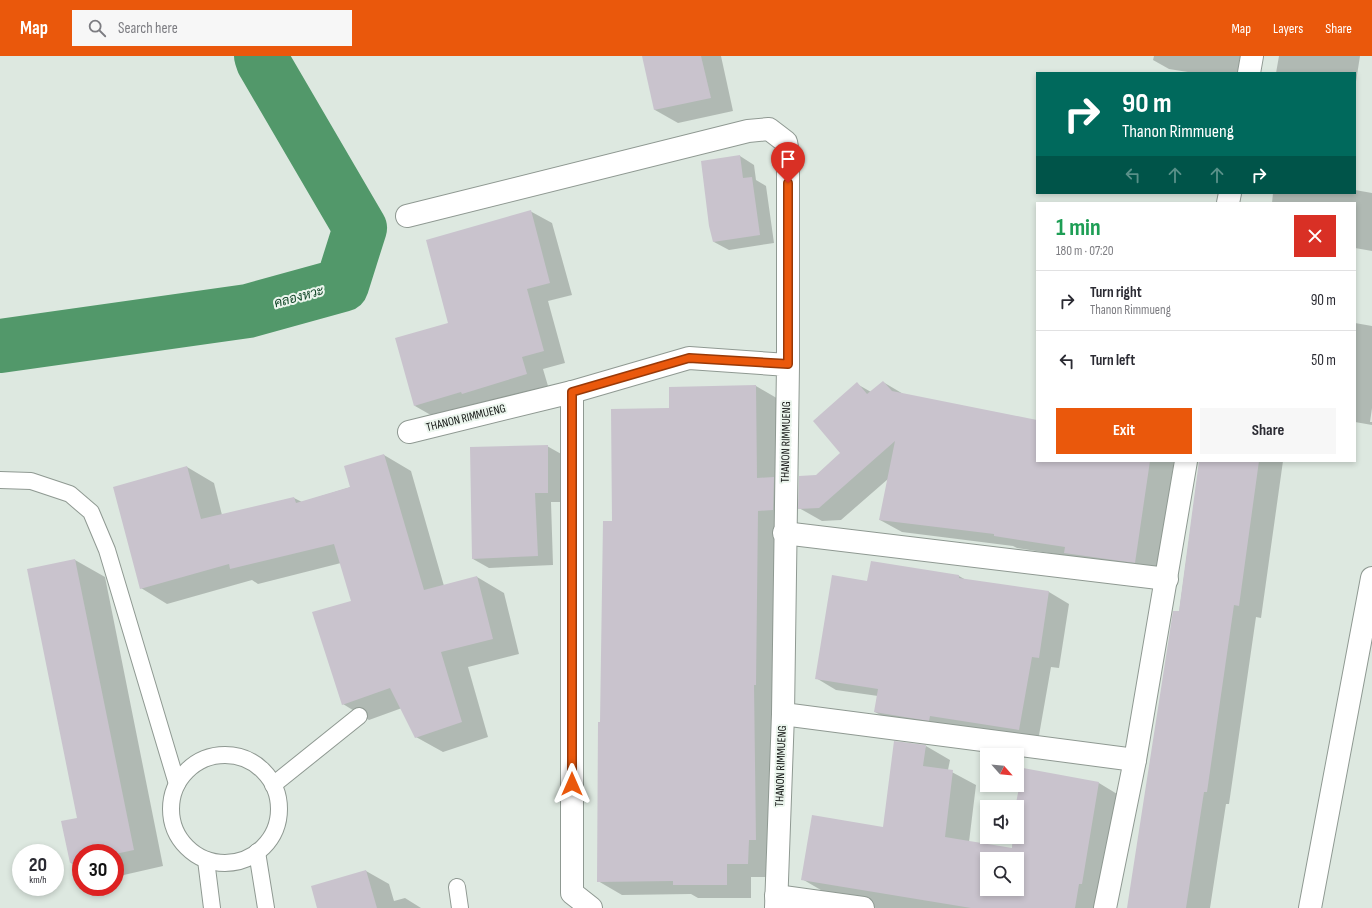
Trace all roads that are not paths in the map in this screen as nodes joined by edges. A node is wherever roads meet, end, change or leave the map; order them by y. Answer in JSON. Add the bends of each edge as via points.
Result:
{"nodes":[{"id":1,"x":1252,"y":56,"type":"edge"},
{"id":2,"x":1250,"y":72,"type":"edge"},
{"id":3,"x":407,"y":216,"type":"dead end"},
{"id":4,"x":788,"y":364,"type":"junction"},
{"id":5,"x":572,"y":392,"type":"junction"},
{"id":6,"x":409,"y":432,"type":"dead end"},
{"id":7,"x":1186,"y":462,"type":"edge"},
{"id":8,"x":0,"y":480,"type":"edge"},
{"id":9,"x":784,"y":534,"type":"junction"},
{"id":10,"x":1372,"y":578,"type":"edge"},
{"id":11,"x":1167,"y":579,"type":"junction"},
{"id":12,"x":783,"y":714,"type":"junction"},
{"id":13,"x":359,"y":716,"type":"dead end"},
{"id":14,"x":1135,"y":760,"type":"junction"},
{"id":15,"x":177,"y":784,"type":"junction"},
{"id":16,"x":273,"y":785,"type":"junction"},
{"id":17,"x":257,"y":852,"type":"junction"},
{"id":18,"x":206,"y":860,"type":"junction"},
{"id":19,"x":457,"y":887,"type":"dead end"},
{"id":20,"x":776,"y":902,"type":"edge"},
{"id":21,"x":212,"y":908,"type":"edge"},
{"id":22,"x":266,"y":908,"type":"edge"},
{"id":23,"x":460,"y":908,"type":"edge"},
{"id":24,"x":591,"y":908,"type":"edge"},
{"id":25,"x":863,"y":908,"type":"edge"},
{"id":26,"x":1105,"y":908,"type":"edge"},
{"id":27,"x":1310,"y":908,"type":"edge"}],
"edges":[{"from":1,"to":2,"type":"street"},
{"from":3,"to":4,"type":"street","via":[[748,131],[769,129],[786,142],[788,153]]},
{"from":4,"to":5,"type":"street","name":"THANON RIMMUENG","via":[[689,358]]},
{"from":4,"to":9,"type":"street","name":"THANON RIMMUENG"},
{"from":5,"to":6,"type":"street","name":"THANON RIMMUENG"},
{"from":5,"to":24,"type":"street","via":[[572,893]]},
{"from":7,"to":11,"type":"street"},
{"from":8,"to":15,"type":"lane","via":[[31,481],[70,494],[91,512],[107,550]]},
{"from":9,"to":11,"type":"street"},
{"from":9,"to":12,"type":"street","name":"THANON RIMMUENG"},
{"from":10,"to":27,"type":"street"},
{"from":11,"to":14,"type":"street"},
{"from":12,"to":14,"type":"street"},
{"from":12,"to":20,"type":"street","name":"THANON RIMMUENG"},
{"from":13,"to":16,"type":"lane"},
{"from":14,"to":26,"type":"street"},
{"from":15,"to":16,"type":"lane","via":[[188,770],[201,761],[217,756],[234,756],[250,761],[263,771]]},
{"from":15,"to":18,"type":"lane","via":[[172,801],[172,819],[178,836],[190,851]]},
{"from":16,"to":17,"type":"lane","via":[[278,803],[278,821],[270,839]]},
{"from":17,"to":18,"type":"lane","via":[[241,861],[223,864]]},
{"from":17,"to":22,"type":"lane"},
{"from":18,"to":21,"type":"lane"},
{"from":19,"to":23,"type":"lane"},
{"from":20,"to":25,"type":"street"}]}
